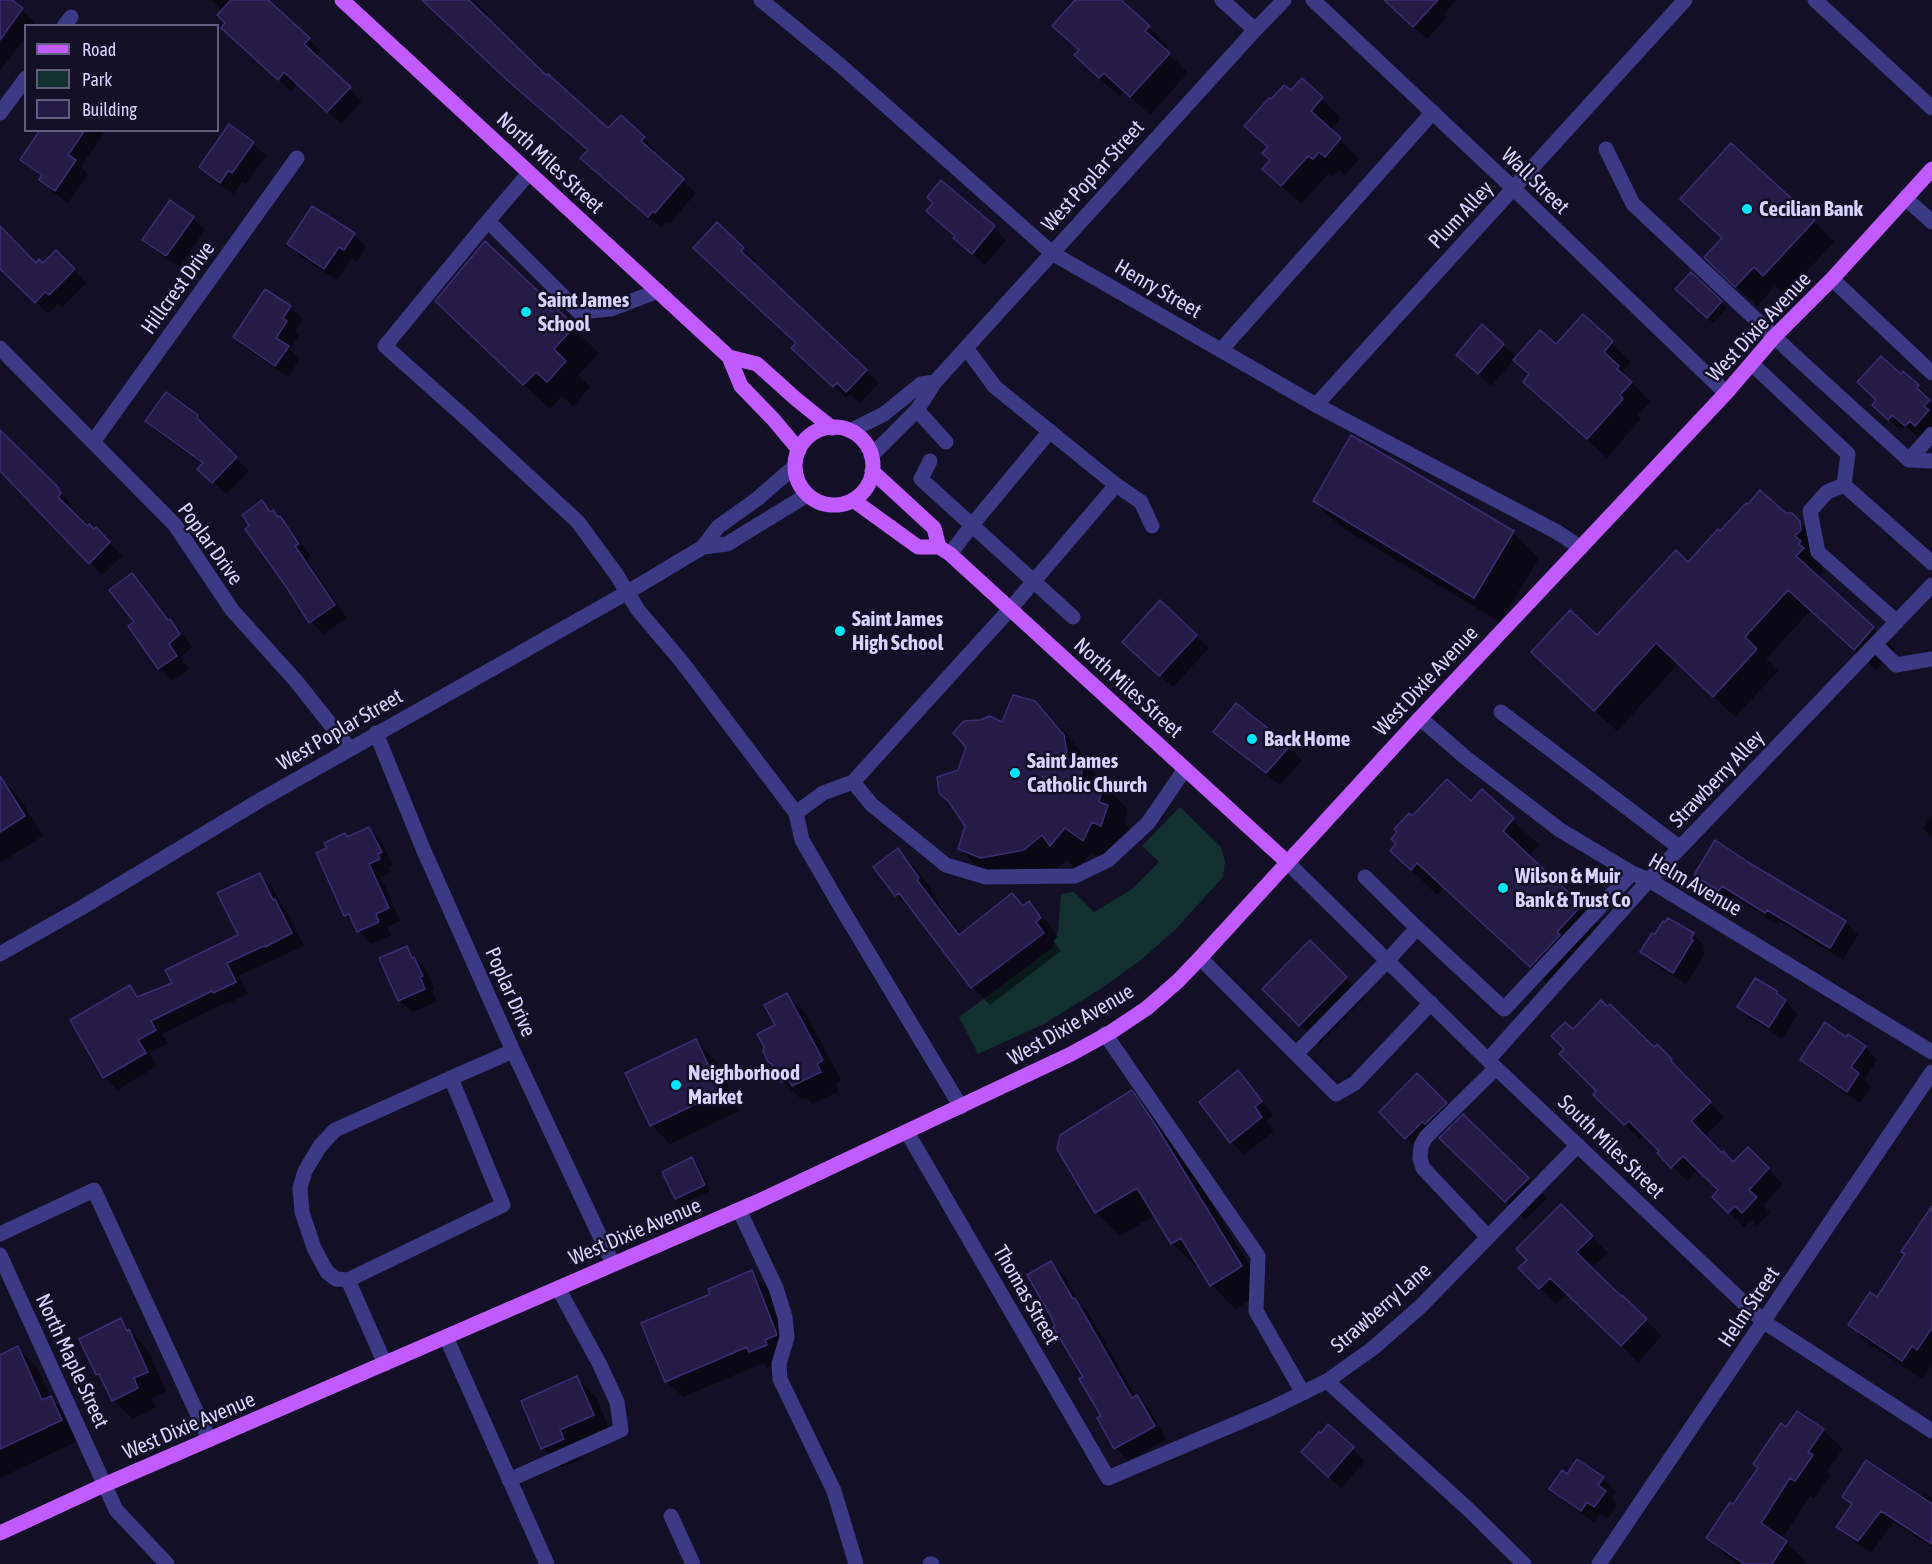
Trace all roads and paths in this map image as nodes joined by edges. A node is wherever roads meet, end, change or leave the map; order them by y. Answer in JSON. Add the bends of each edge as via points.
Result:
{"nodes":[{"id":1,"x":342,"y":0,"type":"edge"},
{"id":2,"x":761,"y":0,"type":"edge"},
{"id":3,"x":1222,"y":0,"type":"edge"},
{"id":4,"x":1284,"y":0,"type":"edge"},
{"id":5,"x":1313,"y":0,"type":"edge"},
{"id":6,"x":1685,"y":0,"type":"edge"},
{"id":7,"x":1815,"y":0,"type":"edge"},
{"id":8,"x":1255,"y":30,"type":"junction"},
{"id":9,"x":24,"y":81,"type":"edge"},
{"id":10,"x":1932,"y":108,"type":"edge"},
{"id":11,"x":1433,"y":112,"type":"junction"},
{"id":12,"x":0,"y":113,"type":"edge"},
{"id":13,"x":1606,"y":149,"type":"dead end"},
{"id":14,"x":297,"y":158,"type":"dead end"},
{"id":15,"x":1932,"y":169,"type":"edge"},
{"id":16,"x":529,"y":173,"type":"junction"},
{"id":17,"x":1514,"y":189,"type":"junction"},
{"id":18,"x":1905,"y":198,"type":"junction"},
{"id":19,"x":488,"y":221,"type":"junction"},
{"id":20,"x":1932,"y":222,"type":"edge"},
{"id":21,"x":1052,"y":253,"type":"junction"},
{"id":22,"x":1832,"y":279,"type":"junction"},
{"id":23,"x":658,"y":291,"type":"junction"},
{"id":24,"x":1774,"y":337,"type":"junction"},
{"id":25,"x":0,"y":348,"type":"edge"},
{"id":26,"x":966,"y":348,"type":"junction"},
{"id":27,"x":1221,"y":350,"type":"junction"},
{"id":28,"x":729,"y":357,"type":"junction"},
{"id":29,"x":1752,"y":364,"type":"junction"},
{"id":30,"x":1932,"y":374,"type":"edge"},
{"id":31,"x":934,"y":382,"type":"junction"},
{"id":32,"x":1726,"y":393,"type":"junction"},
{"id":33,"x":1316,"y":405,"type":"junction"},
{"id":34,"x":917,"y":410,"type":"junction"},
{"id":35,"x":832,"y":428,"type":"junction"},
{"id":36,"x":850,"y":431,"type":"junction"},
{"id":37,"x":1050,"y":431,"type":"junction"},
{"id":38,"x":1932,"y":434,"type":"edge"},
{"id":39,"x":93,"y":442,"type":"junction"},
{"id":40,"x":946,"y":442,"type":"dead end"},
{"id":41,"x":799,"y":450,"type":"junction"},
{"id":42,"x":871,"y":456,"type":"junction"},
{"id":43,"x":1909,"y":460,"type":"junction"},
{"id":44,"x":930,"y":461,"type":"dead end"},
{"id":45,"x":1932,"y":461,"type":"edge"},
{"id":46,"x":794,"y":467,"type":"junction"},
{"id":47,"x":872,"y":471,"type":"junction"},
{"id":48,"x":1844,"y":484,"type":"junction"},
{"id":49,"x":1116,"y":485,"type":"junction"},
{"id":50,"x":807,"y":495,"type":"junction"},
{"id":51,"x":853,"y":501,"type":"junction"},
{"id":52,"x":972,"y":525,"type":"junction"},
{"id":53,"x":1152,"y":526,"type":"dead end"},
{"id":54,"x":703,"y":547,"type":"junction"},
{"id":55,"x":1581,"y":548,"type":"junction"},
{"id":56,"x":944,"y":551,"type":"junction"},
{"id":57,"x":1932,"y":563,"type":"edge"},
{"id":58,"x":1033,"y":582,"type":"junction"},
{"id":59,"x":1932,"y":585,"type":"edge"},
{"id":60,"x":628,"y":592,"type":"junction"},
{"id":61,"x":1011,"y":608,"type":"junction"},
{"id":62,"x":1072,"y":617,"type":"dead end"},
{"id":63,"x":1897,"y":622,"type":"junction"},
{"id":64,"x":1876,"y":645,"type":"junction"},
{"id":65,"x":1932,"y":659,"type":"edge"},
{"id":66,"x":1501,"y":712,"type":"dead end"},
{"id":67,"x":1420,"y":718,"type":"junction"},
{"id":68,"x":376,"y":734,"type":"junction"},
{"id":69,"x":350,"y":749,"type":"junction"},
{"id":70,"x":1185,"y":769,"type":"junction"},
{"id":71,"x":853,"y":782,"type":"junction"},
{"id":72,"x":796,"y":813,"type":"junction"},
{"id":73,"x":1680,"y":848,"type":"junction"},
{"id":74,"x":1287,"y":862,"type":"junction"},
{"id":75,"x":1632,"y":873,"type":"junction"},
{"id":76,"x":1365,"y":877,"type":"dead end"},
{"id":77,"x":1649,"y":880,"type":"junction"},
{"id":78,"x":1417,"y":928,"type":"junction"},
{"id":79,"x":0,"y":954,"type":"edge"},
{"id":80,"x":1200,"y":958,"type":"junction"},
{"id":81,"x":1388,"y":960,"type":"junction"},
{"id":82,"x":1431,"y":1003,"type":"junction"},
{"id":83,"x":1105,"y":1034,"type":"junction"},
{"id":84,"x":513,"y":1051,"type":"junction"},
{"id":85,"x":1932,"y":1052,"type":"edge"},
{"id":86,"x":1296,"y":1054,"type":"junction"},
{"id":87,"x":1492,"y":1064,"type":"junction"},
{"id":88,"x":1932,"y":1072,"type":"edge"},
{"id":89,"x":451,"y":1078,"type":"junction"},
{"id":90,"x":961,"y":1107,"type":"junction"},
{"id":91,"x":907,"y":1132,"type":"junction"},
{"id":92,"x":1578,"y":1145,"type":"junction"},
{"id":93,"x":739,"y":1210,"type":"junction"},
{"id":94,"x":0,"y":1234,"type":"edge"},
{"id":95,"x":1488,"y":1237,"type":"junction"},
{"id":96,"x":0,"y":1255,"type":"edge"},
{"id":97,"x":613,"y":1264,"type":"junction"},
{"id":98,"x":348,"y":1280,"type":"junction"},
{"id":99,"x":558,"y":1288,"type":"junction"},
{"id":100,"x":1764,"y":1322,"type":"junction"},
{"id":101,"x":446,"y":1337,"type":"junction"},
{"id":102,"x":385,"y":1364,"type":"junction"},
{"id":103,"x":1327,"y":1381,"type":"junction"},
{"id":104,"x":1303,"y":1393,"type":"junction"},
{"id":105,"x":1932,"y":1431,"type":"edge"},
{"id":106,"x":210,"y":1439,"type":"junction"},
{"id":107,"x":1108,"y":1478,"type":"joint"},
{"id":108,"x":509,"y":1480,"type":"junction"},
{"id":109,"x":104,"y":1485,"type":"junction"},
{"id":110,"x":671,"y":1516,"type":"dead end"},
{"id":111,"x":0,"y":1533,"type":"edge"},
{"id":112,"x":162,"y":1562,"type":"edge"},
{"id":113,"x":547,"y":1564,"type":"edge"},
{"id":114,"x":693,"y":1564,"type":"edge"},
{"id":115,"x":856,"y":1564,"type":"edge"},
{"id":116,"x":1524,"y":1564,"type":"edge"},
{"id":117,"x":1599,"y":1564,"type":"edge"}],
"edges":[{"from":1,"to":16,"type":"main road","name":"North Miles Street"},
{"from":2,"to":21,"type":"street","name":"Henry Street"},
{"from":3,"to":8,"type":"street"},
{"from":4,"to":8,"type":"street","name":"West Poplar Street"},
{"from":5,"to":11,"type":"street","name":"Wall Street"},
{"from":6,"to":17,"type":"street","name":"Plum Alley"},
{"from":7,"to":10,"type":"street"},
{"from":8,"to":21,"type":"street","name":"West Poplar Street"},
{"from":9,"to":12,"type":"street"},
{"from":11,"to":17,"type":"street","name":"Wall Street"},
{"from":11,"to":27,"type":"street"},
{"from":13,"to":24,"type":"street","via":[[1633,204]]},
{"from":14,"to":39,"type":"street","name":"Hillcrest Drive"},
{"from":15,"to":18,"type":"main road","name":"West Dixie Avenue"},
{"from":16,"to":19,"type":"street"},
{"from":16,"to":23,"type":"main road","name":"North Miles Street"},
{"from":17,"to":32,"type":"street","name":"Wall Street"},
{"from":17,"to":33,"type":"street","name":"Plum Alley"},
{"from":18,"to":20,"type":"street"},
{"from":18,"to":22,"type":"main road","name":"West Dixie Avenue"},
{"from":19,"to":23,"type":"street","via":[[579,312],[610,309]]},
{"from":19,"to":60,"type":"street","via":[[385,346],[578,522]]},
{"from":21,"to":26,"type":"street","name":"West Poplar Street"},
{"from":21,"to":27,"type":"street","name":"Henry Street"},
{"from":22,"to":24,"type":"main road","name":"West Dixie Avenue"},
{"from":22,"to":30,"type":"street"},
{"from":23,"to":28,"type":"main road","name":"North Miles Street"},
{"from":24,"to":29,"type":"main road","name":"West Dixie Avenue"},
{"from":24,"to":43,"type":"street"},
{"from":25,"to":39,"type":"street","name":"Poplar Drive"},
{"from":26,"to":31,"type":"street","name":"West Poplar Street"},
{"from":26,"to":37,"type":"street","via":[[995,387]]},
{"from":27,"to":33,"type":"street","name":"Henry Street"},
{"from":28,"to":35,"type":"main road","name":"North Miles Street","via":[[757,364]]},
{"from":28,"to":41,"type":"main road","name":"North Miles Street","via":[[741,386]]},
{"from":29,"to":32,"type":"main road","name":"West Dixie Avenue"},
{"from":29,"to":48,"type":"street","via":[[1848,454]]},
{"from":31,"to":34,"type":"street","name":"West Poplar Street"},
{"from":31,"to":36,"type":"street","name":"West Poplar Street","via":[[921,384],[884,414]]},
{"from":32,"to":55,"type":"main road","name":"West Dixie Avenue"},
{"from":33,"to":55,"type":"street","name":"Henry Street"},
{"from":34,"to":40,"type":"street"},
{"from":34,"to":42,"type":"street","name":"West Poplar Street"},
{"from":35,"to":36,"type":"main road"},
{"from":35,"to":41,"type":"main road","via":[[815,432]]},
{"from":36,"to":42,"type":"main road","via":[[860,438]]},
{"from":37,"to":49,"type":"street"},
{"from":37,"to":52,"type":"street"},
{"from":38,"to":43,"type":"street"},
{"from":39,"to":69,"type":"street","name":"Poplar Drive","via":[[175,525],[232,610]]},
{"from":41,"to":46,"type":"main road"},
{"from":42,"to":47,"type":"main road"},
{"from":43,"to":45,"type":"street"},
{"from":44,"to":52,"type":"street","via":[[921,479]]},
{"from":46,"to":50,"type":"main road"},
{"from":46,"to":54,"type":"street","name":"West Poplar Street","via":[[718,527]]},
{"from":47,"to":51,"type":"main road","via":[[869,483]]},
{"from":47,"to":56,"type":"main road","name":"North Miles Street","via":[[934,528]]},
{"from":48,"to":57,"type":"street"},
{"from":48,"to":63,"type":"street","via":[[1827,492],[1810,511],[1818,552]]},
{"from":49,"to":53,"type":"street","via":[[1141,502]]},
{"from":49,"to":58,"type":"street"},
{"from":50,"to":51,"type":"main road","via":[[829,505]]},
{"from":50,"to":54,"type":"street","name":"West Poplar Street","via":[[727,544]]},
{"from":51,"to":56,"type":"main road","name":"North Miles Street","via":[[918,547]]},
{"from":52,"to":56,"type":"street"},
{"from":52,"to":58,"type":"street"},
{"from":54,"to":60,"type":"street","name":"West Poplar Street"},
{"from":55,"to":67,"type":"main road","name":"West Dixie Avenue"},
{"from":56,"to":61,"type":"main road","name":"North Miles Street"},
{"from":58,"to":61,"type":"street"},
{"from":58,"to":62,"type":"street"},
{"from":59,"to":63,"type":"street","name":"Strawberry Alley"},
{"from":60,"to":68,"type":"street","name":"West Poplar Street"},
{"from":60,"to":72,"type":"street"},
{"from":61,"to":70,"type":"main road","name":"North Miles Street"},
{"from":61,"to":71,"type":"street"},
{"from":63,"to":64,"type":"street","name":"Strawberry Alley"},
{"from":64,"to":65,"type":"street","via":[[1896,665]]},
{"from":64,"to":73,"type":"street","name":"Strawberry Alley"},
{"from":66,"to":73,"type":"street"},
{"from":67,"to":74,"type":"main road","name":"West Dixie Avenue"},
{"from":67,"to":75,"type":"street","name":"Helm Avenue","via":[[1560,830]]},
{"from":68,"to":69,"type":"street","name":"West Poplar Street"},
{"from":68,"to":84,"type":"street","name":"Poplar Drive"},
{"from":69,"to":79,"type":"street","name":"West Poplar Street"},
{"from":70,"to":71,"type":"street","via":[[1148,823],[1108,860],[1075,876],[986,877],[946,865],[872,805]]},
{"from":70,"to":74,"type":"main road","name":"North Miles Street"},
{"from":71,"to":72,"type":"street","via":[[824,793]]},
{"from":72,"to":90,"type":"street","via":[[802,840]]},
{"from":73,"to":77,"type":"street","name":"Strawberry Alley"},
{"from":74,"to":80,"type":"main road","name":"West Dixie Avenue"},
{"from":74,"to":81,"type":"street","name":"South Miles Street"},
{"from":75,"to":77,"type":"street","name":"Helm Avenue"},
{"from":75,"to":78,"type":"street","via":[[1504,1009]]},
{"from":76,"to":78,"type":"street"},
{"from":77,"to":85,"type":"street","name":"Helm Avenue"},
{"from":77,"to":87,"type":"street","name":"Strawberry Alley"},
{"from":78,"to":81,"type":"street"},
{"from":80,"to":83,"type":"main road","name":"West Dixie Avenue","via":[[1147,1008]]},
{"from":80,"to":86,"type":"street"},
{"from":81,"to":82,"type":"street","name":"South Miles Street"},
{"from":81,"to":86,"type":"street"},
{"from":82,"to":86,"type":"street","via":[[1356,1083],[1336,1094]]},
{"from":82,"to":87,"type":"street","name":"South Miles Street"},
{"from":83,"to":90,"type":"main road","name":"West Dixie Avenue"},
{"from":83,"to":104,"type":"street","via":[[1258,1256],[1256,1311]]},
{"from":84,"to":89,"type":"street"},
{"from":84,"to":97,"type":"street","name":"Poplar Drive"},
{"from":87,"to":92,"type":"street","name":"South Miles Street"},
{"from":87,"to":95,"type":"street","name":"Strawberry Alley","via":[[1426,1137],[1420,1158],[1424,1168]]},
{"from":88,"to":100,"type":"street","name":"Helm Street"},
{"from":89,"to":98,"type":"street","via":[[335,1130],[305,1171],[300,1188],[302,1212],[314,1248],[327,1272],[336,1279]]},
{"from":89,"to":98,"type":"street","via":[[503,1205]]},
{"from":90,"to":91,"type":"main road","name":"West Dixie Avenue"},
{"from":91,"to":93,"type":"main road","name":"West Dixie Avenue"},
{"from":91,"to":107,"type":"street","name":"Thomas Street"},
{"from":92,"to":95,"type":"street","name":"Strawberry Lane"},
{"from":92,"to":100,"type":"street","name":"South Miles Street"},
{"from":93,"to":97,"type":"main road","name":"West Dixie Avenue"},
{"from":93,"to":115,"type":"street","via":[[776,1288],[785,1317],[787,1337],[779,1364],[780,1378],[834,1491]]},
{"from":94,"to":106,"type":"street","via":[[94,1190]]},
{"from":95,"to":103,"type":"street","name":"Strawberry Lane","via":[[1420,1307]]},
{"from":96,"to":109,"type":"street","name":"North Maple Street"},
{"from":97,"to":99,"type":"main road","name":"West Dixie Avenue"},
{"from":98,"to":102,"type":"street"},
{"from":99,"to":101,"type":"main road","name":"West Dixie Avenue"},
{"from":99,"to":108,"type":"street","via":[[617,1402],[621,1430]]},
{"from":100,"to":105,"type":"street","name":"South Miles Street"},
{"from":100,"to":117,"type":"street","name":"Helm Street"},
{"from":101,"to":102,"type":"main road","name":"West Dixie Avenue"},
{"from":101,"to":108,"type":"street"},
{"from":102,"to":106,"type":"main road","name":"West Dixie Avenue"},
{"from":103,"to":104,"type":"street","name":"Strawberry Lane"},
{"from":103,"to":116,"type":"street"},
{"from":104,"to":107,"type":"street","name":"Strawberry Lane"},
{"from":106,"to":109,"type":"main road","name":"West Dixie Avenue"},
{"from":108,"to":113,"type":"street"},
{"from":109,"to":111,"type":"main road","name":"West Dixie Avenue"},
{"from":109,"to":112,"type":"street","name":"North Maple Street","via":[[116,1510]]},
{"from":110,"to":114,"type":"street"}]}
